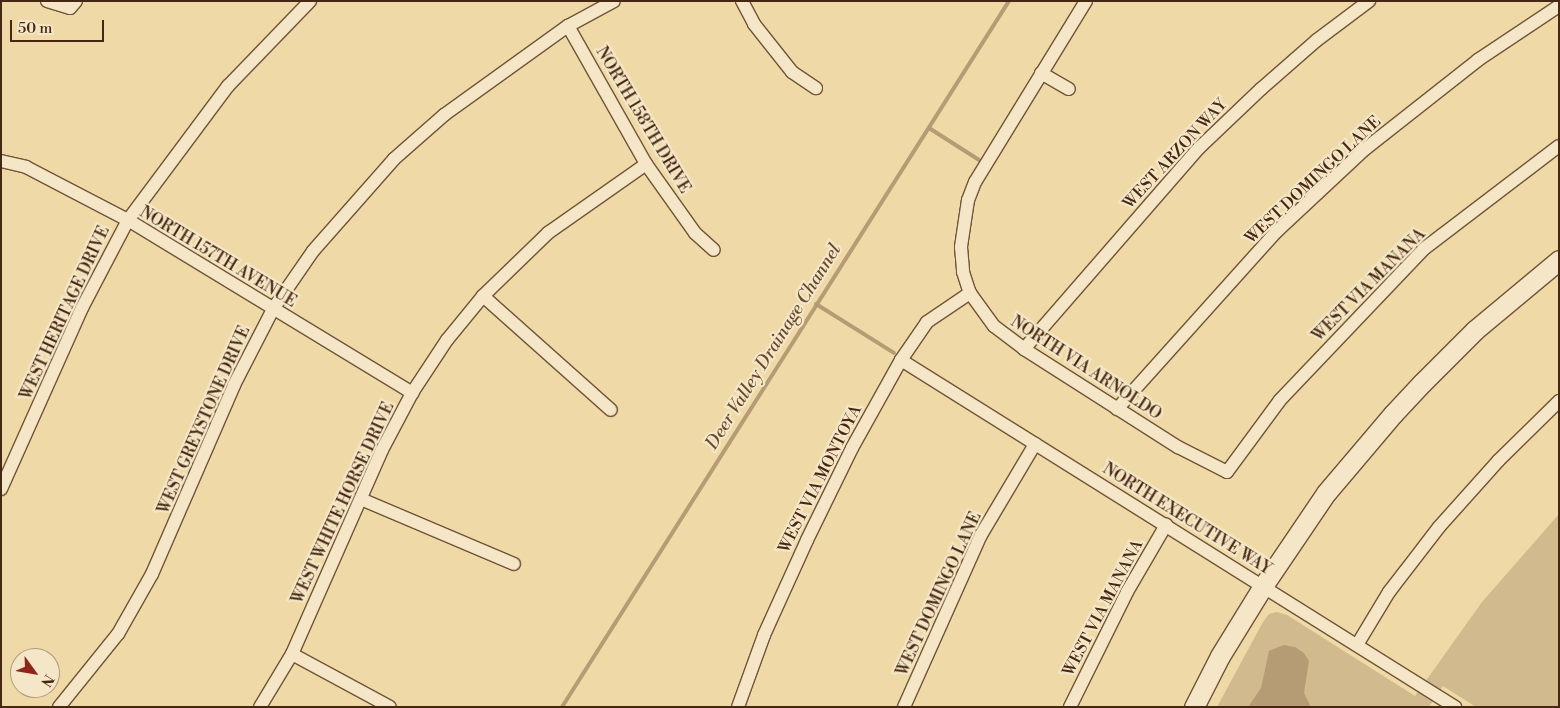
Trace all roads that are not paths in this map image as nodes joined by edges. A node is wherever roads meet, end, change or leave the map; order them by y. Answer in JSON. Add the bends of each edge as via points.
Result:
{"nodes":[{"id":1,"x":47,"y":1,"type":"edge"},
{"id":2,"x":310,"y":1,"type":"edge"},
{"id":3,"x":614,"y":1,"type":"edge"},
{"id":4,"x":742,"y":1,"type":"edge"},
{"id":5,"x":1086,"y":1,"type":"edge"},
{"id":6,"x":1369,"y":1,"type":"edge"},
{"id":7,"x":73,"y":4,"type":"edge"},
{"id":8,"x":1559,"y":6,"type":"edge"},
{"id":9,"x":568,"y":26,"type":"junction"},
{"id":10,"x":1041,"y":73,"type":"junction"},
{"id":11,"x":816,"y":88,"type":"dead end"},
{"id":12,"x":1070,"y":89,"type":"dead end"},
{"id":13,"x":1559,"y":146,"type":"edge"},
{"id":14,"x":1,"y":161,"type":"edge"},
{"id":15,"x":646,"y":164,"type":"junction"},
{"id":16,"x":128,"y":220,"type":"junction"},
{"id":17,"x":714,"y":250,"type":"dead end"},
{"id":18,"x":1559,"y":260,"type":"edge"},
{"id":19,"x":970,"y":293,"type":"junction"},
{"id":20,"x":483,"y":296,"type":"junction"},
{"id":21,"x":273,"y":309,"type":"junction"},
{"id":22,"x":1024,"y":349,"type":"junction"},
{"id":23,"x":901,"y":360,"type":"junction"},
{"id":24,"x":412,"y":393,"type":"junction"},
{"id":25,"x":1559,"y":401,"type":"edge"},
{"id":26,"x":1117,"y":409,"type":"junction"},
{"id":27,"x":611,"y":410,"type":"dead end"},
{"id":28,"x":1036,"y":444,"type":"junction"},
{"id":29,"x":1228,"y":472,"type":"joint"},
{"id":30,"x":1,"y":489,"type":"edge"},
{"id":31,"x":361,"y":499,"type":"junction"},
{"id":32,"x":1166,"y":525,"type":"junction"},
{"id":33,"x":514,"y":564,"type":"dead end"},
{"id":34,"x":1263,"y":586,"type":"junction"},
{"id":35,"x":1357,"y":645,"type":"junction"},
{"id":36,"x":292,"y":654,"type":"junction"},
{"id":37,"x":59,"y":707,"type":"edge"},
{"id":38,"x":260,"y":707,"type":"edge"},
{"id":39,"x":390,"y":707,"type":"edge"},
{"id":40,"x":738,"y":707,"type":"edge"},
{"id":41,"x":904,"y":707,"type":"edge"},
{"id":42,"x":1070,"y":707,"type":"edge"},
{"id":43,"x":1194,"y":707,"type":"edge"},
{"id":44,"x":1455,"y":707,"type":"edge"}],
"edges":[{"from":1,"to":7,"type":"street"},
{"from":2,"to":16,"type":"street","name":"WEST HERITAGE DRIVE","via":[[228,86]]},
{"from":3,"to":9,"type":"street","name":"WEST GREYSTONE DRIVE"},
{"from":4,"to":11,"type":"street","via":[[754,24],[792,72]]},
{"from":5,"to":10,"type":"street"},
{"from":6,"to":22,"type":"street","name":"WEST ARZON WAY","via":[[1317,40],[1199,148]]},
{"from":8,"to":26,"type":"street","name":"WEST DOMINGO LANE","via":[[1478,60],[1365,149],[1276,232]]},
{"from":9,"to":15,"type":"street","name":"NORTH 158TH DRIVE"},
{"from":9,"to":21,"type":"street","name":"WEST GREYSTONE DRIVE","via":[[444,115],[394,159],[313,251]]},
{"from":10,"to":12,"type":"street"},
{"from":10,"to":19,"type":"street","name":"NORTH VIA ARNOLDO","via":[[985,162],[968,200],[961,247],[963,272]]},
{"from":13,"to":29,"type":"street","name":"WEST VIA MANANA","via":[[1425,248],[1280,400]]},
{"from":14,"to":16,"type":"street","name":"NORTH 157TH AVENUE","via":[[26,167]]},
{"from":15,"to":17,"type":"street","name":"NORTH 158TH DRIVE","via":[[695,233]]},
{"from":15,"to":20,"type":"street","name":"WEST WHITE HORSE DRIVE","via":[[548,233]]},
{"from":16,"to":21,"type":"street","name":"NORTH 157TH AVENUE"},
{"from":16,"to":30,"type":"street","name":"WEST HERITAGE DRIVE","via":[[82,308]]},
{"from":18,"to":34,"type":"street","via":[[1475,330],[1393,414],[1326,493]]},
{"from":19,"to":22,"type":"street","name":"NORTH VIA ARNOLDO","via":[[994,326]]},
{"from":19,"to":23,"type":"street","name":"WEST VIA MONTOYA","via":[[927,322]]},
{"from":20,"to":24,"type":"street","name":"WEST WHITE HORSE DRIVE","via":[[447,340]]},
{"from":20,"to":27,"type":"street"},
{"from":21,"to":24,"type":"street","name":"NORTH 157TH AVENUE"},
{"from":21,"to":37,"type":"street","name":"WEST GREYSTONE DRIVE","via":[[234,385],[152,574],[118,634]]},
{"from":22,"to":26,"type":"street","name":"NORTH VIA ARNOLDO"},
{"from":23,"to":28,"type":"street","name":"NORTH EXECUTIVE WAY"},
{"from":23,"to":40,"type":"street","name":"WEST VIA MONTOYA","via":[[852,448],[807,540],[764,634]]},
{"from":24,"to":31,"type":"street","name":"WEST WHITE HORSE DRIVE"},
{"from":25,"to":35,"type":"street","via":[[1498,461],[1439,527],[1389,592]]},
{"from":26,"to":29,"type":"street","name":"NORTH VIA ARNOLDO","via":[[1178,447]]},
{"from":28,"to":32,"type":"street","name":"NORTH EXECUTIVE WAY"},
{"from":28,"to":41,"type":"street","name":"WEST DOMINGO LANE","via":[[981,535]]},
{"from":31,"to":33,"type":"street"},
{"from":31,"to":36,"type":"street","name":"WEST WHITE HORSE DRIVE"},
{"from":32,"to":34,"type":"street","name":"NORTH EXECUTIVE WAY"},
{"from":32,"to":42,"type":"street","name":"WEST VIA MANANA","via":[[1127,592]]},
{"from":34,"to":35,"type":"street","name":"NORTH EXECUTIVE WAY"},
{"from":34,"to":43,"type":"street","via":[[1220,656]]},
{"from":35,"to":44,"type":"street","name":"NORTH EXECUTIVE WAY"},
{"from":36,"to":38,"type":"street","name":"WEST WHITE HORSE DRIVE"},
{"from":36,"to":39,"type":"street"}]}
